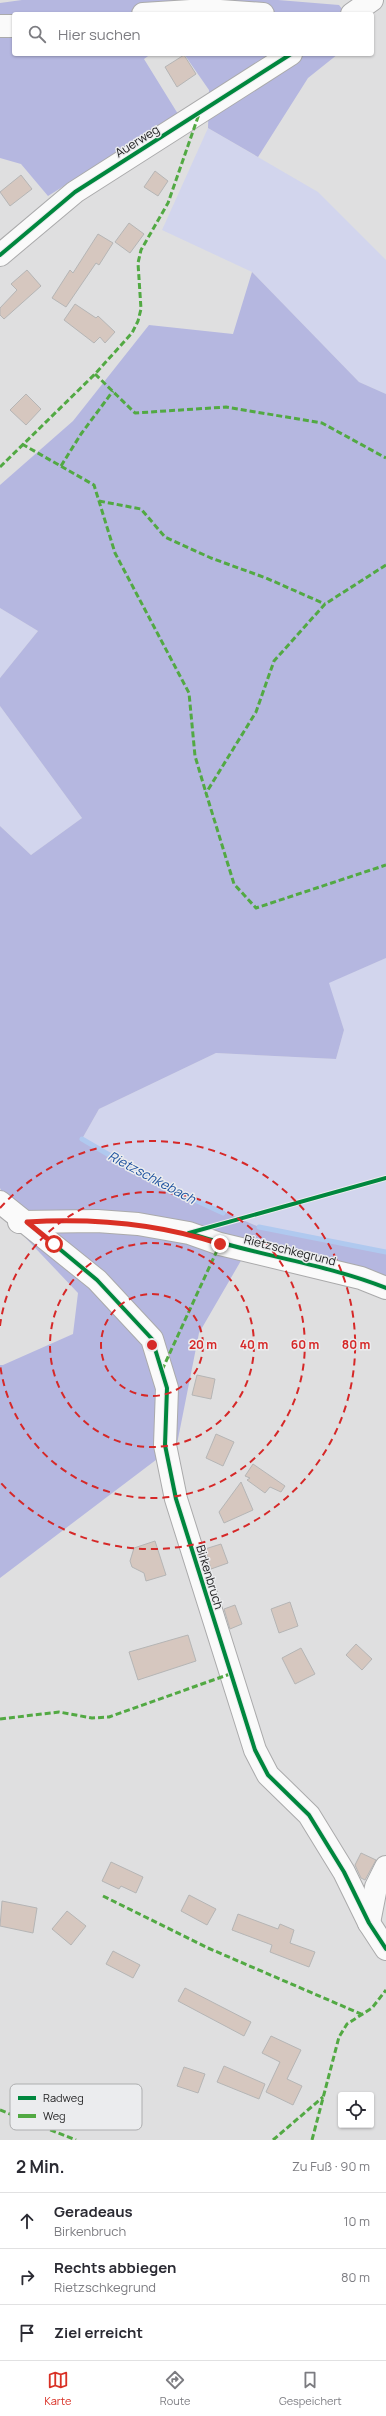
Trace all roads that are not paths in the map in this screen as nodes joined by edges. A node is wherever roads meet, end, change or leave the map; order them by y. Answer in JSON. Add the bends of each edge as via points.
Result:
{"nodes":[{"id":1,"x":372,"y":0,"type":"edge"},
{"id":2,"x":174,"y":12,"type":"edge"},
{"id":3,"x":234,"y":12,"type":"edge"},
{"id":4,"x":355,"y":12,"type":"edge"},
{"id":5,"x":0,"y":26,"type":"edge"},
{"id":6,"x":12,"y":26,"type":"edge"},
{"id":7,"x":289,"y":56,"type":"edge"},
{"id":8,"x":0,"y":255,"type":"edge"},
{"id":9,"x":0,"y":1202,"type":"edge"},
{"id":10,"x":0,"y":1220,"type":"edge"},
{"id":11,"x":27,"y":1222,"type":"junction"},
{"id":12,"x":386,"y":1288,"type":"edge"},
{"id":13,"x":386,"y":1866,"type":"edge"},
{"id":14,"x":369,"y":1923,"type":"junction"},
{"id":15,"x":386,"y":1949,"type":"edge"}],
"edges":[{"from":1,"to":4,"type":"street"},
{"from":2,"to":3,"type":"street"},
{"from":5,"to":6,"type":"street"},
{"from":7,"to":8,"type":"street","name":"Auerweg","via":[[75,192]]},
{"from":9,"to":11,"type":"street","name":"Birkenbruch"},
{"from":10,"to":11,"type":"street","name":"Rietzschkegrund"},
{"from":11,"to":12,"type":"street","name":"Rietzschkegrund","via":[[97,1221],[138,1224],[189,1233],[220,1244],[362,1278]]},
{"from":11,"to":14,"type":"street","name":"Birkenbruch","via":[[97,1280],[152,1339],[167,1388],[165,1445],[176,1499],[255,1750],[268,1775],[309,1815],[344,1872]]},
{"from":13,"to":14,"type":"street","via":[[376,1887]]},
{"from":14,"to":15,"type":"street","name":"Birkenbruch"}]}
